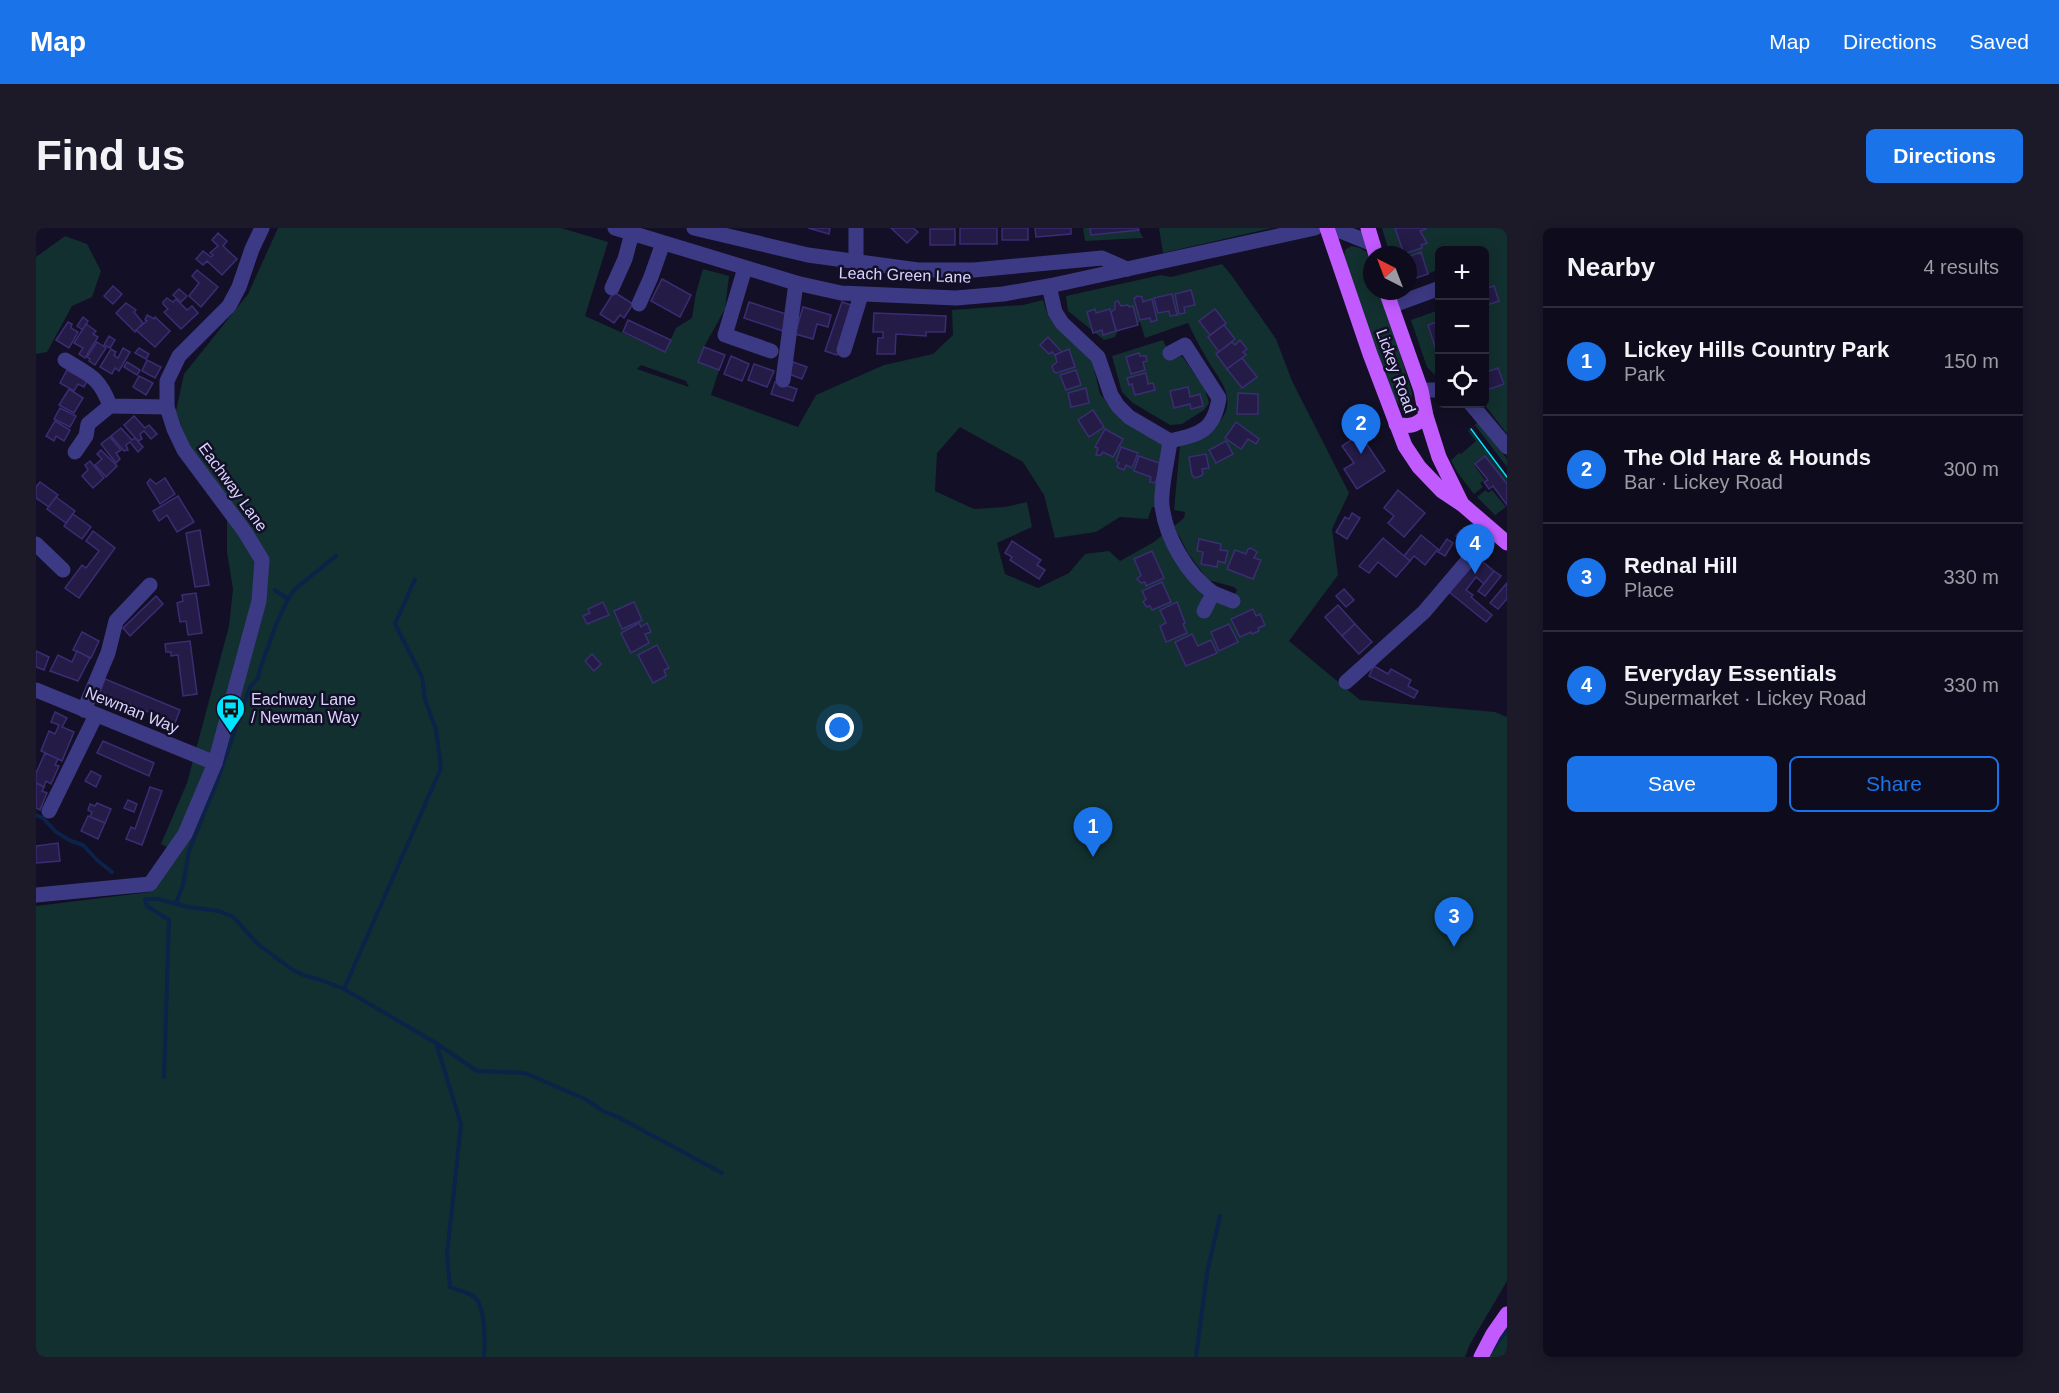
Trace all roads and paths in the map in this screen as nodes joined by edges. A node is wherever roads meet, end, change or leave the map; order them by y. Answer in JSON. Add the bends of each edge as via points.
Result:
{"nodes":[{"id":1,"x":262,"y":228,"type":"edge"},
{"id":2,"x":615,"y":228,"type":"edge"},
{"id":3,"x":694,"y":228,"type":"edge"},
{"id":4,"x":856,"y":228,"type":"edge"},
{"id":5,"x":1314,"y":228,"type":"edge"},
{"id":6,"x":1327,"y":228,"type":"edge"},
{"id":7,"x":1333,"y":228,"type":"edge"},
{"id":8,"x":1368,"y":228,"type":"edge"},
{"id":9,"x":632,"y":233,"type":"junction"},
{"id":10,"x":663,"y":243,"type":"junction"},
{"id":11,"x":1369,"y":246,"type":"edge"},
{"id":12,"x":1374,"y":246,"type":"edge"},
{"id":13,"x":856,"y":263,"type":"junction"},
{"id":14,"x":745,"y":268,"type":"junction"},
{"id":15,"x":1127,"y":269,"type":"junction"},
{"id":16,"x":795,"y":283,"type":"junction"},
{"id":17,"x":1049,"y":286,"type":"junction"},
{"id":18,"x":612,"y":288,"type":"dead end"},
{"id":19,"x":1435,"y":290,"type":"edge"},
{"id":20,"x":861,"y":295,"type":"junction"},
{"id":21,"x":1388,"y":300,"type":"edge"},
{"id":22,"x":639,"y":304,"type":"dead end"},
{"id":23,"x":1390,"y":306,"type":"junction"},
{"id":24,"x":844,"y":350,"type":"dead end"},
{"id":25,"x":771,"y":351,"type":"dead end"},
{"id":26,"x":1170,"y":353,"type":"dead end"},
{"id":27,"x":65,"y":360,"type":"dead end"},
{"id":28,"x":783,"y":380,"type":"dead end"},
{"id":29,"x":1421,"y":390,"type":"junction"},
{"id":30,"x":1435,"y":390,"type":"edge"},
{"id":31,"x":110,"y":406,"type":"junction"},
{"id":32,"x":167,"y":407,"type":"junction"},
{"id":33,"x":1474,"y":408,"type":"edge"},
{"id":34,"x":1426,"y":416,"type":"junction"},
{"id":35,"x":1396,"y":424,"type":"junction"},
{"id":36,"x":1170,"y":441,"type":"junction"},
{"id":37,"x":1507,"y":447,"type":"edge"},
{"id":38,"x":75,"y":452,"type":"dead end"},
{"id":39,"x":1463,"y":505,"type":"junction"},
{"id":40,"x":1492,"y":532,"type":"junction"},
{"id":41,"x":1507,"y":543,"type":"edge"},
{"id":42,"x":36,"y":544,"type":"edge"},
{"id":43,"x":63,"y":570,"type":"dead end"},
{"id":44,"x":150,"y":585,"type":"dead end"},
{"id":45,"x":1213,"y":593,"type":"junction"},
{"id":46,"x":1233,"y":601,"type":"dead end"},
{"id":47,"x":1204,"y":611,"type":"dead end"},
{"id":48,"x":1346,"y":682,"type":"dead end"},
{"id":49,"x":36,"y":690,"type":"edge"},
{"id":50,"x":90,"y":712,"type":"junction"},
{"id":51,"x":215,"y":763,"type":"junction"},
{"id":52,"x":49,"y":811,"type":"dead end"},
{"id":53,"x":36,"y":896,"type":"edge"},
{"id":54,"x":1507,"y":1314,"type":"edge"},
{"id":55,"x":1481,"y":1357,"type":"edge"}],
"edges":[{"from":1,"to":32,"type":"street","name":"Eachway Lane","via":[[229,306],[171,369]]},
{"from":2,"to":9,"type":"street","name":"Leach Green Lane"},
{"from":3,"to":13,"type":"street","name":"Leach Green Lane"},
{"from":4,"to":13,"type":"street"},
{"from":5,"to":15,"type":"street","name":"Leach Green Lane"},
{"from":6,"to":35,"type":"main road","name":"Lickey Road"},
{"from":7,"to":11,"type":"street"},
{"from":8,"to":12,"type":"main road"},
{"from":9,"to":10,"type":"street","name":"Leach Green Lane"},
{"from":9,"to":18,"type":"street"},
{"from":10,"to":14,"type":"street","name":"Leach Green Lane"},
{"from":10,"to":22,"type":"street"},
{"from":13,"to":15,"type":"street","name":"Leach Green Lane","via":[[918,270],[974,270],[1102,258]]},
{"from":14,"to":16,"type":"street","name":"Leach Green Lane"},
{"from":14,"to":25,"type":"street","via":[[725,335]]},
{"from":15,"to":17,"type":"street","name":"Leach Green Lane"},
{"from":16,"to":20,"type":"street","name":"Leach Green Lane"},
{"from":16,"to":28,"type":"street"},
{"from":17,"to":20,"type":"street","name":"Leach Green Lane","via":[[956,297]]},
{"from":17,"to":36,"type":"street","via":[[1055,312],[1098,357],[1118,406]]},
{"from":19,"to":23,"type":"street"},
{"from":20,"to":24,"type":"street"},
{"from":21,"to":23,"type":"main road","name":"Lickey Road"},
{"from":23,"to":29,"type":"main road","name":"Lickey Road"},
{"from":26,"to":36,"type":"street","via":[[1185,345],[1219,398],[1216,415],[1200,433]]},
{"from":27,"to":31,"type":"street","via":[[92,376],[104,389]]},
{"from":29,"to":30,"type":"street"},
{"from":29,"to":34,"type":"main road","name":"Lickey Road"},
{"from":31,"to":32,"type":"street"},
{"from":31,"to":38,"type":"street","via":[[88,424],[86,436]]},
{"from":32,"to":51,"type":"street","name":"Eachway Lane","via":[[184,450],[262,560],[260,601]]},
{"from":33,"to":37,"type":"street"},
{"from":34,"to":35,"type":"main road","via":[[1413,426]]},
{"from":34,"to":39,"type":"main road","name":"Lickey Road","via":[[1439,457]]},
{"from":35,"to":39,"type":"main road","name":"Lickey Road","via":[[1424,474]]},
{"from":36,"to":45,"type":"street","via":[[1162,504],[1165,521],[1182,558]]},
{"from":39,"to":40,"type":"main road","name":"Lickey Road"},
{"from":40,"to":41,"type":"main road","name":"Lickey Road"},
{"from":40,"to":48,"type":"street","via":[[1424,612]]},
{"from":42,"to":43,"type":"street"},
{"from":44,"to":50,"type":"street","via":[[116,621]]},
{"from":45,"to":46,"type":"street"},
{"from":45,"to":47,"type":"street"},
{"from":49,"to":50,"type":"street","name":"Newman Way"},
{"from":50,"to":51,"type":"street","name":"Newman Way"},
{"from":50,"to":52,"type":"street"},
{"from":51,"to":53,"type":"street","name":"Eachway Lane","via":[[185,834],[150,884]]},
{"from":54,"to":55,"type":"main road"}]}
